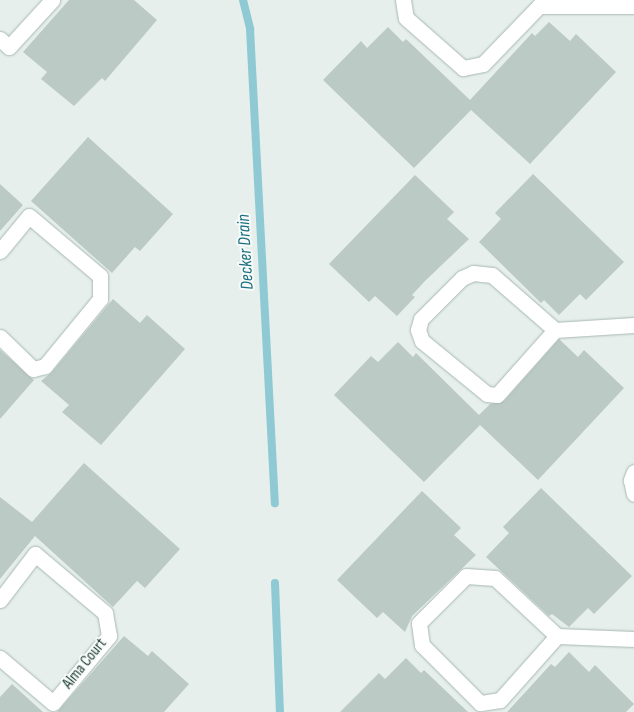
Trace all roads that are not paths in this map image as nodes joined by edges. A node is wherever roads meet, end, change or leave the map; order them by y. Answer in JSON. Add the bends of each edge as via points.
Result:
{"nodes":[{"id":1,"x":52,"y":0,"type":"edge"},
{"id":2,"x":403,"y":0,"type":"edge"},
{"id":3,"x":536,"y":3,"type":"edge"},
{"id":4,"x":634,"y":6,"type":"edge"},
{"id":5,"x":0,"y":39,"type":"edge"},
{"id":6,"x":0,"y":250,"type":"edge"},
{"id":7,"x":634,"y":326,"type":"edge"},
{"id":8,"x":554,"y":330,"type":"junction"},
{"id":9,"x":0,"y":337,"type":"edge"},
{"id":10,"x":634,"y":472,"type":"edge"},
{"id":11,"x":634,"y":494,"type":"edge"},
{"id":12,"x":0,"y":600,"type":"edge"},
{"id":13,"x":557,"y":636,"type":"junction"},
{"id":14,"x":634,"y":639,"type":"edge"},
{"id":15,"x":0,"y":658,"type":"edge"}],
"edges":[{"from":1,"to":5,"type":"street","via":[[9,47]]},
{"from":2,"to":3,"type":"street","via":[[406,18],[463,68],[483,64]]},
{"from":3,"to":4,"type":"street"},
{"from":6,"to":9,"type":"street","via":[[29,216],[100,276],[100,299],[45,366],[33,369]]},
{"from":7,"to":8,"type":"street"},
{"from":8,"to":8,"type":"street","via":[[497,395],[487,394],[429,347],[422,341],[418,330],[421,319],[462,278],[473,273],[492,275]]},
{"from":10,"to":11,"type":"street","via":[[631,480]]},
{"from":12,"to":15,"type":"street","name":"Alma Court","via":[[35,554],[105,613],[109,636],[53,703]]},
{"from":13,"to":13,"type":"street","via":[[495,578],[466,576],[419,623],[422,645],[480,703],[500,700]]},
{"from":13,"to":14,"type":"street"}]}
